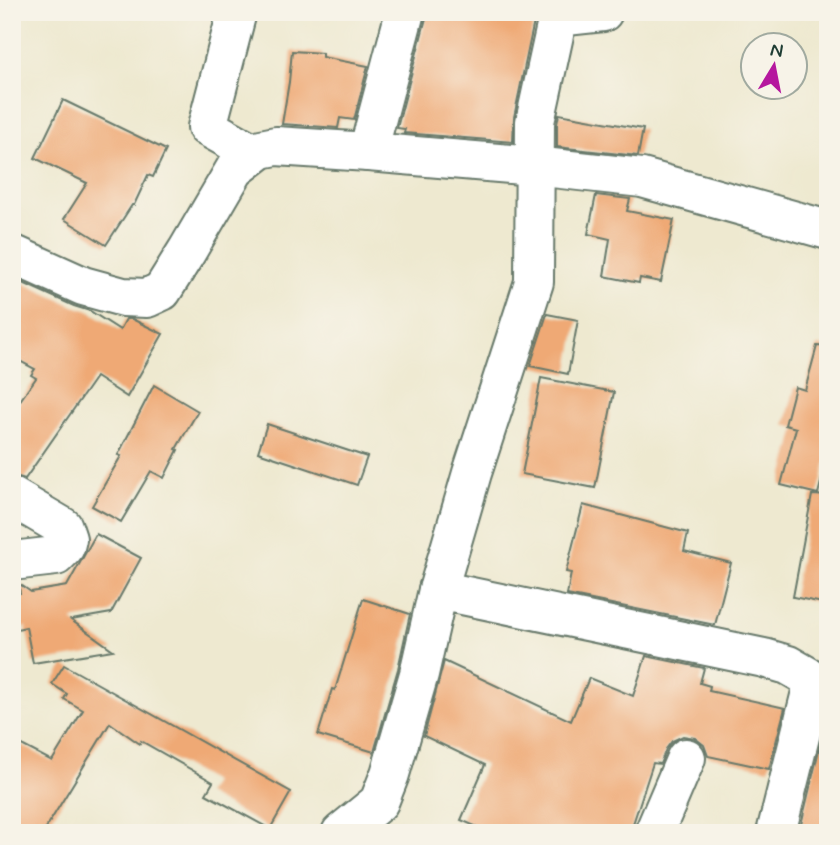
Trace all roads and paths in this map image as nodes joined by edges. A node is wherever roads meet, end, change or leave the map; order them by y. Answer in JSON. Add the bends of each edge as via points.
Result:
{"nodes":[{"id":1,"x":237,"y":12,"type":"edge"},
{"id":2,"x":405,"y":12,"type":"edge"},
{"id":3,"x":603,"y":12,"type":"edge"},
{"id":4,"x":558,"y":15,"type":"edge"},
{"id":5,"x":368,"y":152,"type":"junction"},
{"id":6,"x":251,"y":156,"type":"junction"},
{"id":7,"x":534,"y":166,"type":"junction"},
{"id":8,"x":828,"y":230,"type":"edge"},
{"id":9,"x":12,"y":254,"type":"edge"},
{"id":10,"x":12,"y":497,"type":"edge"},
{"id":11,"x":12,"y":561,"type":"edge"},
{"id":12,"x":438,"y":590,"type":"junction"},
{"id":13,"x":821,"y":681,"type":"edge"},
{"id":14,"x":686,"y":758,"type":"dead end"},
{"id":15,"x":341,"y":833,"type":"edge"},
{"id":16,"x":654,"y":833,"type":"edge"},
{"id":17,"x":776,"y":833,"type":"edge"}],
"edges":[{"from":1,"to":6,"type":"street","via":[[207,127]]},
{"from":2,"to":5,"type":"street"},
{"from":3,"to":4,"type":"street"},
{"from":4,"to":7,"type":"street","via":[[535,122]]},
{"from":5,"to":6,"type":"street","via":[[276,146]]},
{"from":5,"to":7,"type":"street"},
{"from":6,"to":9,"type":"street","via":[[236,169],[162,290],[147,298],[83,286]]},
{"from":7,"to":8,"type":"street","via":[[642,178]]},
{"from":7,"to":12,"type":"street","via":[[534,282]]},
{"from":10,"to":11,"type":"street","via":[[63,527],[67,539],[56,556]]},
{"from":12,"to":13,"type":"street","via":[[764,657]]},
{"from":12,"to":15,"type":"street","via":[[419,674],[383,793],[379,802]]},
{"from":13,"to":17,"type":"street"},
{"from":14,"to":16,"type":"street"}]}
